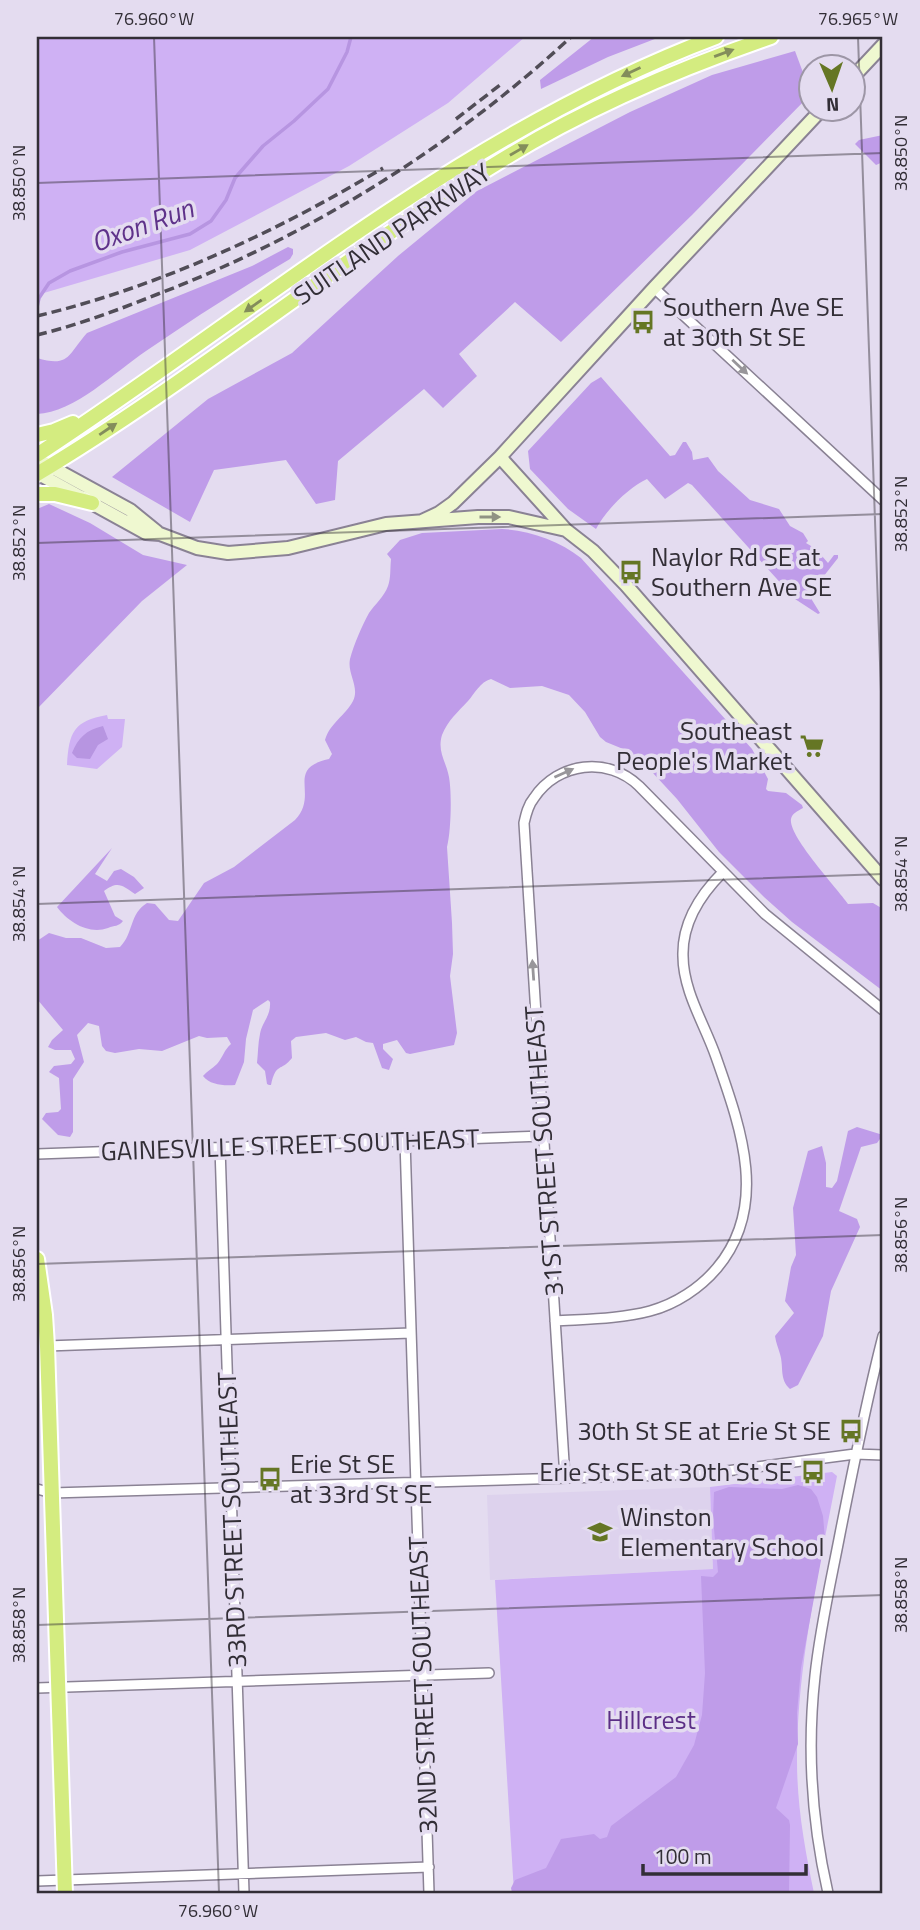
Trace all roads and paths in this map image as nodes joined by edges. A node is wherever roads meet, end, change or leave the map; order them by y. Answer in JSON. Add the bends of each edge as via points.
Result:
{"nodes":[{"id":1,"x":716,"y":37,"type":"edge"},
{"id":2,"x":771,"y":37,"type":"edge"},
{"id":3,"x":883,"y":45,"type":"edge"},
{"id":4,"x":867,"y":62,"type":"edge"},
{"id":5,"x":811,"y":122,"type":"edge"},
{"id":6,"x":654,"y":288,"type":"junction"},
{"id":7,"x":106,"y":408,"type":"junction"},
{"id":8,"x":37,"y":435,"type":"edge"},
{"id":9,"x":37,"y":457,"type":"edge"},
{"id":10,"x":500,"y":457,"type":"junction"},
{"id":11,"x":40,"y":472,"type":"edge"},
{"id":12,"x":37,"y":494,"type":"edge"},
{"id":13,"x":883,"y":499,"type":"edge"},
{"id":14,"x":92,"y":503,"type":"junction"},
{"id":15,"x":422,"y":521,"type":"junction"},
{"id":16,"x":566,"y":530,"type":"junction"},
{"id":17,"x":160,"y":534,"type":"junction"},
{"id":18,"x":723,"y":872,"type":"junction"},
{"id":19,"x":883,"y":878,"type":"edge"},
{"id":20,"x":883,"y":1010,"type":"edge"},
{"id":21,"x":543,"y":1136,"type":"junction"},
{"id":22,"x":405,"y":1141,"type":"junction"},
{"id":23,"x":220,"y":1147,"type":"junction"},
{"id":24,"x":37,"y":1154,"type":"edge"},
{"id":25,"x":37,"y":1259,"type":"edge"},
{"id":26,"x":555,"y":1321,"type":"junction"},
{"id":27,"x":411,"y":1333,"type":"junction"},
{"id":28,"x":883,"y":1336,"type":"edge"},
{"id":29,"x":226,"y":1340,"type":"junction"},
{"id":30,"x":47,"y":1346,"type":"junction"},
{"id":31,"x":856,"y":1454,"type":"junction"},
{"id":32,"x":883,"y":1455,"type":"edge"},
{"id":33,"x":565,"y":1478,"type":"junction"},
{"id":34,"x":416,"y":1483,"type":"junction"},
{"id":35,"x":230,"y":1488,"type":"junction"},
{"id":36,"x":37,"y":1489,"type":"edge"},
{"id":37,"x":52,"y":1493,"type":"junction"},
{"id":38,"x":489,"y":1673,"type":"dead end"},
{"id":39,"x":422,"y":1675,"type":"junction"},
{"id":40,"x":237,"y":1681,"type":"junction"},
{"id":41,"x":59,"y":1687,"type":"junction"},
{"id":42,"x":37,"y":1688,"type":"edge"},
{"id":43,"x":429,"y":1867,"type":"junction"},
{"id":44,"x":243,"y":1874,"type":"junction"},
{"id":45,"x":37,"y":1881,"type":"edge"},
{"id":46,"x":65,"y":1887,"type":"edge"},
{"id":47,"x":244,"y":1893,"type":"edge"},
{"id":48,"x":429,"y":1893,"type":"edge"},
{"id":49,"x":828,"y":1893,"type":"edge"}],
"edges":[{"from":1,"to":7,"type":"highway","name":"SUITLAND PARKWAY","one_way":true,"via":[[590,91],[467,159]]},
{"from":11,"to":2,"type":"highway","name":"SUITLAND PARKWAY","one_way":true,"via":[[502,159],[634,91]]},
{"from":3,"to":4,"type":"main road"},
{"from":5,"to":6,"type":"main road"},
{"from":6,"to":10,"type":"main road"},
{"from":6,"to":13,"type":"street","one_way":true},
{"from":7,"to":8,"type":"highway"},
{"from":7,"to":9,"type":"highway","name":"SUITLAND PARKWAY"},
{"from":9,"to":11,"type":"main road"},
{"from":10,"to":15,"type":"main road","via":[[453,503]]},
{"from":10,"to":16,"type":"main road"},
{"from":11,"to":14,"type":"main road"},
{"from":11,"to":17,"type":"main road","via":[[130,510]]},
{"from":12,"to":14,"type":"highway"},
{"from":14,"to":17,"type":"main road","via":[[146,533]]},
{"from":15,"to":16,"type":"main road","one_way":true,"via":[[509,517]]},
{"from":15,"to":17,"type":"main road","via":[[244,553],[197,548]]},
{"from":16,"to":19,"type":"main road","via":[[626,585]]},
{"from":18,"to":20,"type":"street","via":[[784,931]]},
{"from":21,"to":18,"type":"street","name":"31ST STREET SOUTHEAST","one_way":true,"via":[[524,823],[533,798],[551,779],[573,768],[603,766],[635,782]]},
{"from":18,"to":26,"type":"street","via":[[701,897],[688,922],[683,960],[743,1145],[748,1179],[742,1224],[723,1261],[683,1297],[634,1314]]},
{"from":21,"to":22,"type":"street","name":"GAINESVILLE STREET SOUTHEAST"},
{"from":21,"to":26,"type":"street","name":"31ST STREET SOUTHEAST"},
{"from":22,"to":23,"type":"street","name":"GAINESVILLE STREET SOUTHEAST"},
{"from":22,"to":27,"type":"street","name":"32ND STREET SOUTHEAST"},
{"from":23,"to":24,"type":"street","name":"GAINESVILLE STREET SOUTHEAST"},
{"from":23,"to":29,"type":"street","name":"33RD STREET SOUTHEAST"},
{"from":25,"to":30,"type":"highway"},
{"from":26,"to":33,"type":"street","name":"31ST STREET SOUTHEAST"},
{"from":27,"to":29,"type":"street"},
{"from":27,"to":34,"type":"street","name":"32ND STREET SOUTHEAST"},
{"from":28,"to":31,"type":"street"},
{"from":29,"to":30,"type":"street"},
{"from":29,"to":35,"type":"street","name":"33RD STREET SOUTHEAST"},
{"from":30,"to":37,"type":"highway"},
{"from":31,"to":32,"type":"street"},
{"from":31,"to":33,"type":"street","via":[[704,1474]]},
{"from":31,"to":49,"type":"street","via":[[820,1636],[813,1706],[815,1815]]},
{"from":33,"to":34,"type":"street"},
{"from":34,"to":35,"type":"street"},
{"from":34,"to":39,"type":"street","name":"32ND STREET SOUTHEAST"},
{"from":35,"to":37,"type":"street"},
{"from":35,"to":40,"type":"street","name":"33RD STREET SOUTHEAST"},
{"from":36,"to":37,"type":"street"},
{"from":37,"to":41,"type":"highway"},
{"from":38,"to":39,"type":"street"},
{"from":39,"to":40,"type":"street"},
{"from":39,"to":43,"type":"street","name":"32ND STREET SOUTHEAST"},
{"from":40,"to":41,"type":"street"},
{"from":40,"to":44,"type":"street","name":"33RD STREET SOUTHEAST"},
{"from":41,"to":42,"type":"street"},
{"from":41,"to":46,"type":"highway"},
{"from":43,"to":44,"type":"street"},
{"from":43,"to":48,"type":"street","name":"32ND STREET SOUTHEAST"},
{"from":44,"to":46,"type":"street"},
{"from":44,"to":47,"type":"street","name":"33RD STREET SOUTHEAST"},
{"from":45,"to":46,"type":"street"}]}
